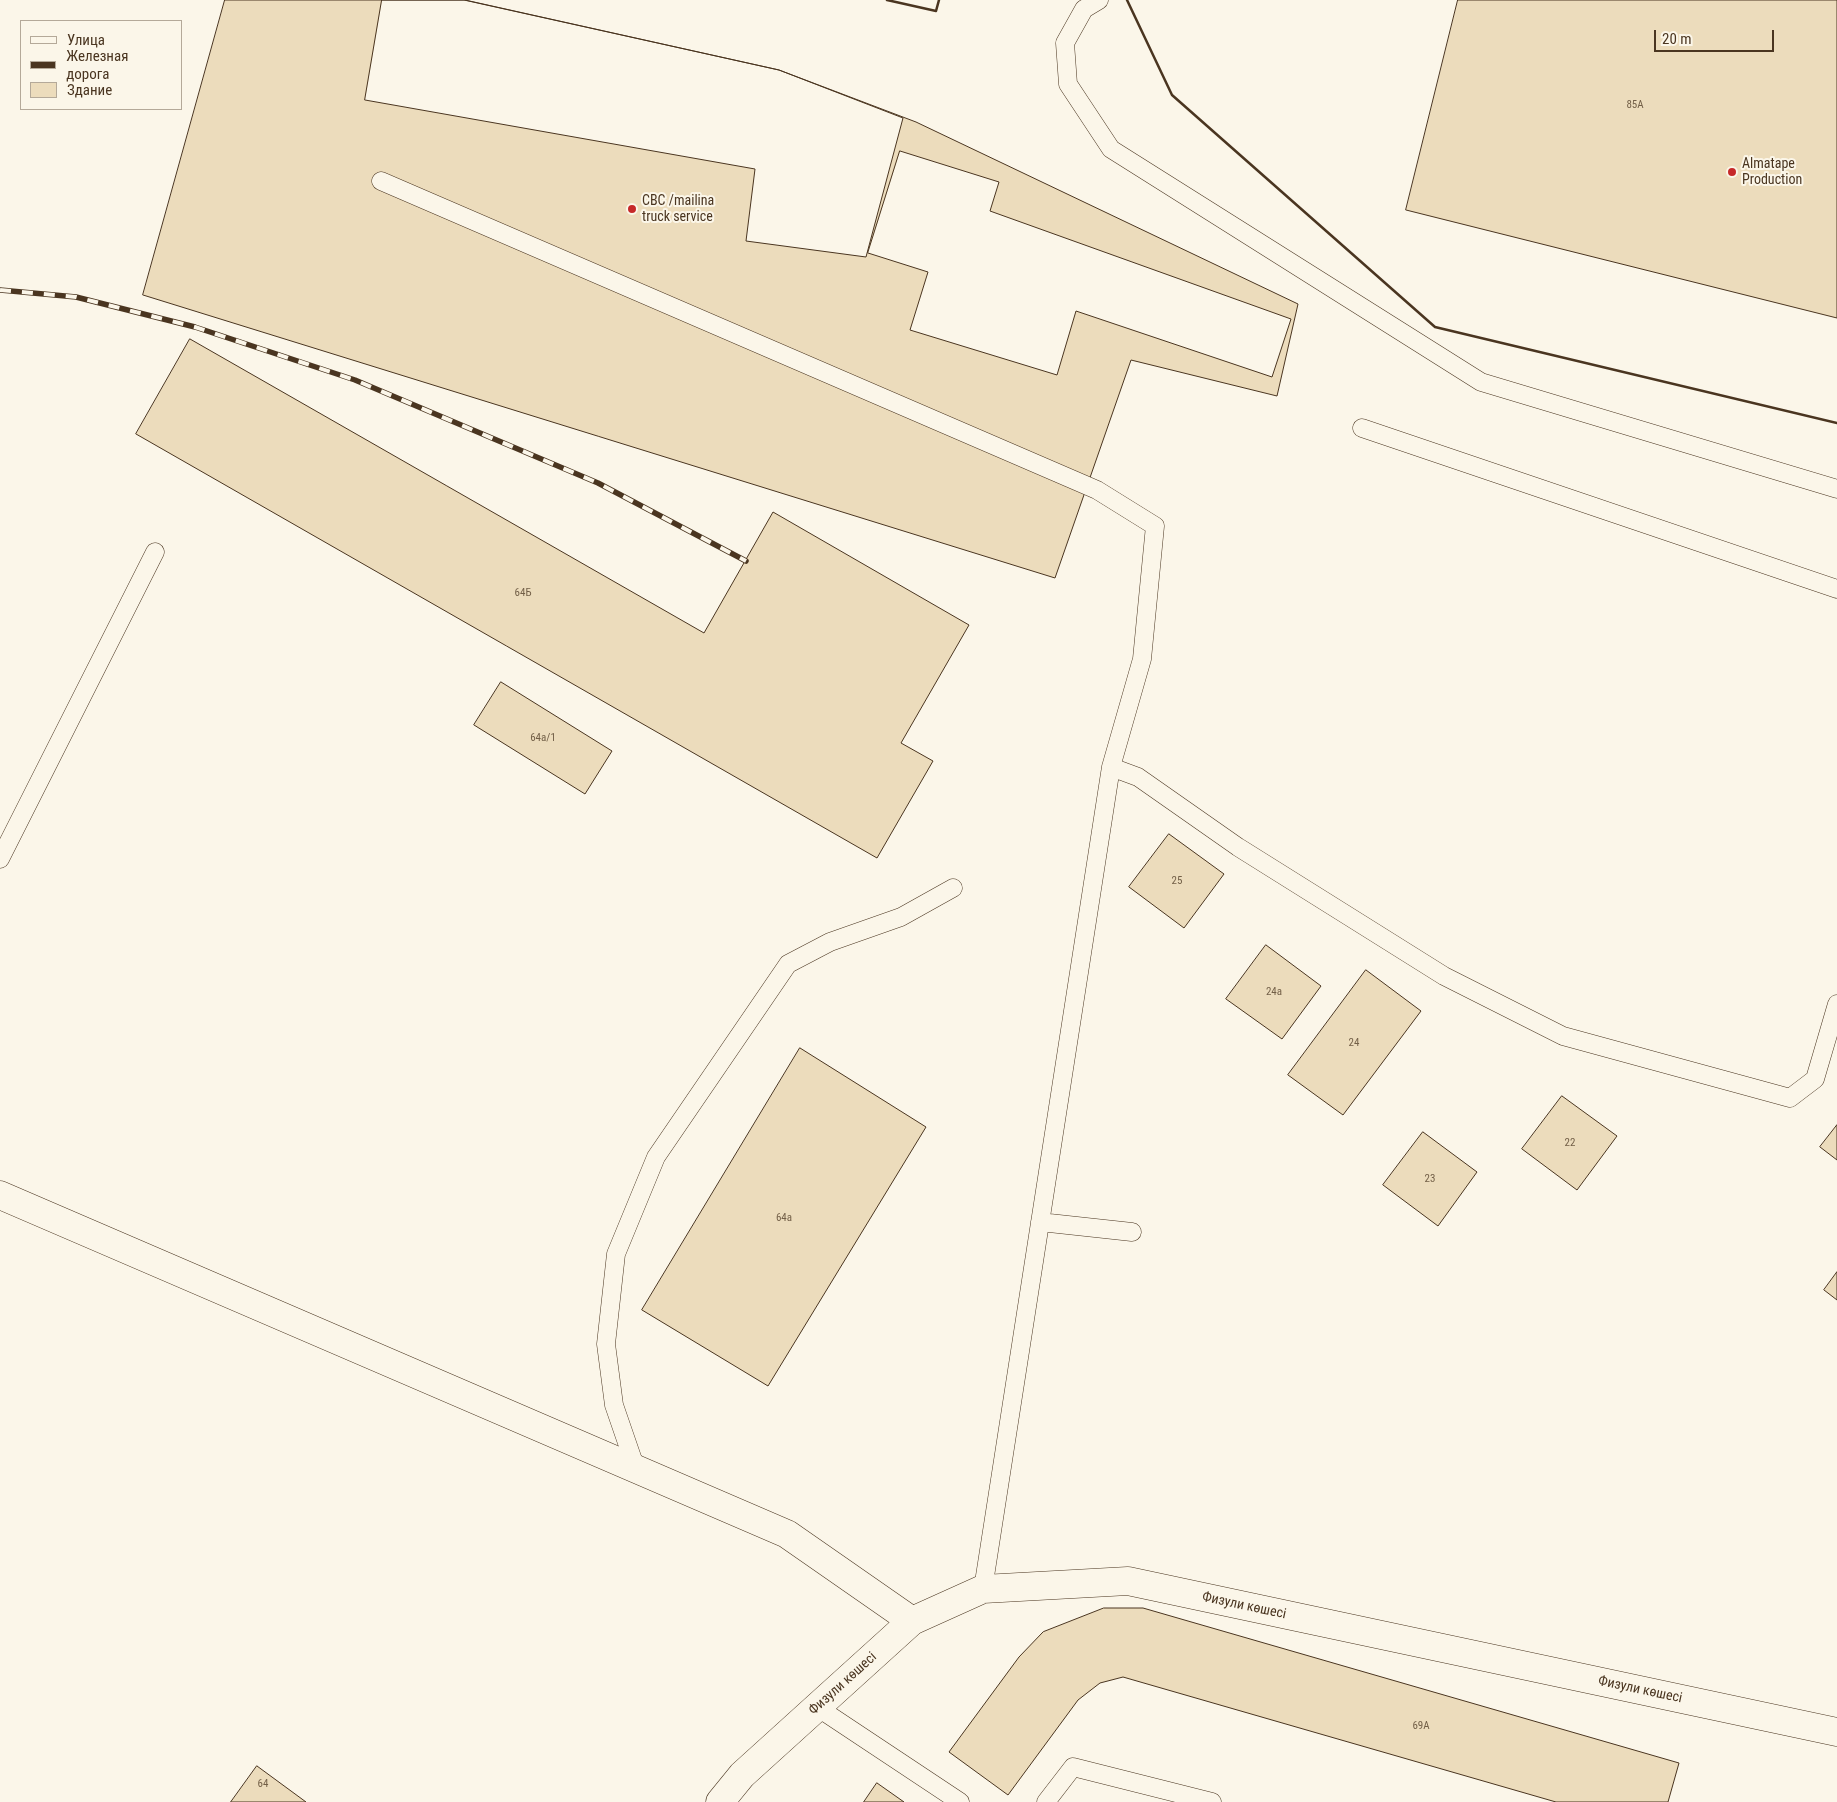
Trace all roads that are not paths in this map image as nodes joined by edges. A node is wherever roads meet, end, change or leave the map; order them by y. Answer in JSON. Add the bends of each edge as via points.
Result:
{"nodes":[{"id":1,"x":1099,"y":0,"type":"edge"},
{"id":2,"x":381,"y":181,"type":"dead end"},
{"id":3,"x":1362,"y":428,"type":"dead end"},
{"id":4,"x":1837,"y":489,"type":"edge"},
{"id":5,"x":155,"y":552,"type":"dead end"},
{"id":6,"x":1837,"y":589,"type":"edge"},
{"id":7,"x":1111,"y":767,"type":"junction"},
{"id":8,"x":0,"y":859,"type":"edge"},
{"id":9,"x":953,"y":888,"type":"dead end"},
{"id":10,"x":1837,"y":1004,"type":"edge"},
{"id":11,"x":0,"y":1195,"type":"edge"},
{"id":12,"x":1040,"y":1222,"type":"junction"},
{"id":13,"x":1132,"y":1232,"type":"dead end"},
{"id":14,"x":636,"y":1469,"type":"junction"},
{"id":15,"x":983,"y":1589,"type":"junction"},
{"id":16,"x":912,"y":1621,"type":"junction"},
{"id":17,"x":817,"y":1707,"type":"junction"},
{"id":18,"x":1837,"y":1732,"type":"edge"},
{"id":19,"x":720,"y":1802,"type":"edge"},
{"id":20,"x":960,"y":1802,"type":"edge"},
{"id":21,"x":1046,"y":1802,"type":"edge"},
{"id":22,"x":1212,"y":1802,"type":"edge"}],
"edges":[{"from":1,"to":4,"type":"lane","via":[[1084,9],[1065,43],[1066,60],[1068,84],[1111,149],[1481,382]]},
{"from":2,"to":7,"type":"lane","via":[[1097,490],[1155,526],[1142,659]]},
{"from":3,"to":6,"type":"lane"},
{"from":5,"to":8,"type":"lane"},
{"from":7,"to":10,"type":"lane","via":[[1138,777],[1238,847],[1444,976],[1563,1036],[1790,1098],[1815,1079]]},
{"from":7,"to":12,"type":"lane"},
{"from":9,"to":14,"type":"lane","via":[[901,917],[830,942],[788,964],[656,1157],[616,1254],[606,1344],[614,1405]]},
{"from":11,"to":14,"type":"street"},
{"from":12,"to":13,"type":"lane"},
{"from":12,"to":15,"type":"lane"},
{"from":14,"to":16,"type":"street","via":[[787,1534]]},
{"from":15,"to":16,"type":"street","name":"Физули көшесі"},
{"from":15,"to":18,"type":"street","name":"Физули көшесі","via":[[1128,1581]]},
{"from":16,"to":17,"type":"street","name":"Физули көшесі"},
{"from":17,"to":19,"type":"street","name":"Физули көшесі","via":[[742,1775]]},
{"from":17,"to":20,"type":"lane"},
{"from":21,"to":22,"type":"lane","via":[[1072,1767]]}]}
